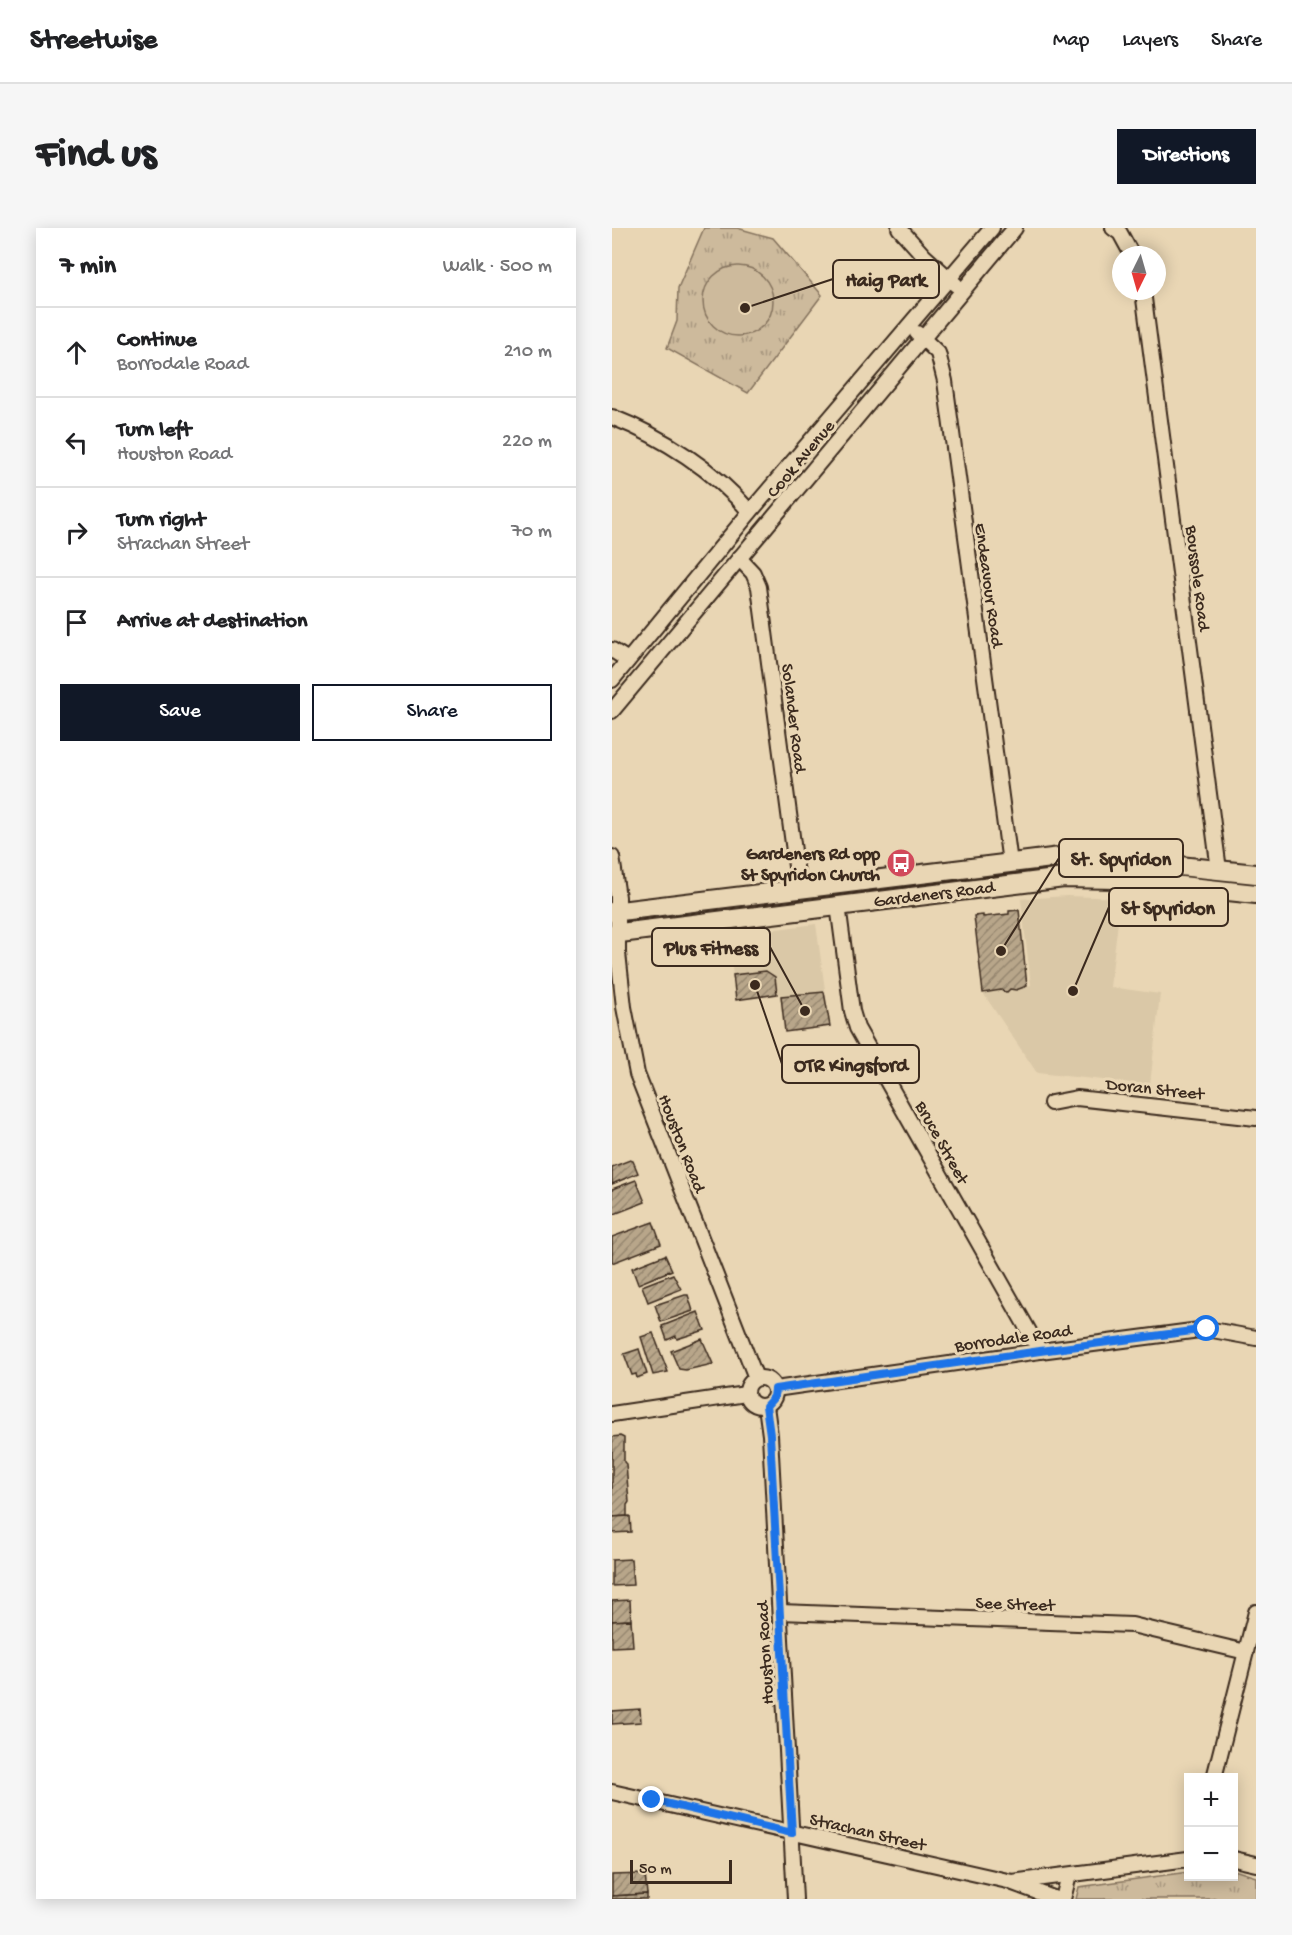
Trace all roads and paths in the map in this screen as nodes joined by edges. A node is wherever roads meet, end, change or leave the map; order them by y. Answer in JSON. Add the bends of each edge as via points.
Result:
{"nodes":[{"id":1,"x":899,"y":228,"type":"edge"},
{"id":2,"x":992,"y":228,"type":"edge"},
{"id":3,"x":1015,"y":228,"type":"edge"},
{"id":4,"x":1113,"y":228,"type":"edge"},
{"id":5,"x":1127,"y":246,"type":"edge"},
{"id":6,"x":950,"y":279,"type":"junction"},
{"id":7,"x":961,"y":291,"type":"junction"},
{"id":8,"x":1144,"y":300,"type":"edge"},
{"id":9,"x":909,"y":325,"type":"junction"},
{"id":10,"x":923,"y":338,"type":"junction"},
{"id":11,"x":612,"y":417,"type":"edge"},
{"id":12,"x":750,"y":512,"type":"junction"},
{"id":13,"x":739,"y":558,"type":"junction"},
{"id":14,"x":612,"y":650,"type":"edge"},
{"id":15,"x":628,"y":660,"type":"junction"},
{"id":16,"x":612,"y":680,"type":"edge"},
{"id":17,"x":612,"y":711,"type":"edge"},
{"id":18,"x":612,"y":857,"type":"edge"},
{"id":19,"x":1010,"y":862,"type":"junction"},
{"id":20,"x":1219,"y":870,"type":"junction"},
{"id":21,"x":1256,"y":874,"type":"edge"},
{"id":22,"x":799,"y":889,"type":"junction"},
{"id":23,"x":1256,"y":894,"type":"edge"},
{"id":24,"x":838,"y":905,"type":"junction"},
{"id":25,"x":615,"y":912,"type":"edge"},
{"id":26,"x":615,"y":933,"type":"edge"},
{"id":27,"x":1051,"y":1103,"type":"dead end"},
{"id":28,"x":1256,"y":1118,"type":"edge"},
{"id":29,"x":1256,"y":1338,"type":"edge"},
{"id":30,"x":1040,"y":1351,"type":"junction"},
{"id":31,"x":756,"y":1378,"type":"junction"},
{"id":32,"x":775,"y":1389,"type":"junction"},
{"id":33,"x":747,"y":1394,"type":"junction"},
{"id":34,"x":766,"y":1406,"type":"junction"},
{"id":35,"x":612,"y":1414,"type":"edge"},
{"id":36,"x":780,"y":1612,"type":"junction"},
{"id":37,"x":1256,"y":1612,"type":"edge"},
{"id":38,"x":1246,"y":1652,"type":"junction"},
{"id":39,"x":1215,"y":1773,"type":"edge"},
{"id":40,"x":612,"y":1792,"type":"edge"},
{"id":41,"x":792,"y":1833,"type":"junction"},
{"id":42,"x":1184,"y":1860,"type":"edge"},
{"id":43,"x":1238,"y":1860,"type":"edge"},
{"id":44,"x":1256,"y":1864,"type":"edge"},
{"id":45,"x":1069,"y":1875,"type":"junction"},
{"id":46,"x":1011,"y":1882,"type":"junction"},
{"id":47,"x":795,"y":1899,"type":"edge"},
{"id":48,"x":1056,"y":1899,"type":"edge"},
{"id":49,"x":1063,"y":1899,"type":"edge"}],
"edges":[{"from":1,"to":6,"type":"street"},
{"from":2,"to":6,"type":"street","name":"Cook Avenue"},
{"from":3,"to":7,"type":"street","name":"Cook Avenue"},
{"from":4,"to":5,"type":"street"},
{"from":6,"to":7,"type":"street"},
{"from":6,"to":9,"type":"street","name":"Cook Avenue"},
{"from":7,"to":10,"type":"street","name":"Cook Avenue"},
{"from":8,"to":20,"type":"street","name":"Boussole Road"},
{"from":9,"to":10,"type":"street","name":"Endeavour Road"},
{"from":9,"to":12,"type":"street","name":"Cook Avenue"},
{"from":10,"to":13,"type":"street","name":"Cook Avenue"},
{"from":10,"to":19,"type":"street","name":"Endeavour Road","via":[[938,353],[945,381]]},
{"from":11,"to":12,"type":"street","via":[[662,440],[727,488]]},
{"from":12,"to":15,"type":"street","name":"Cook Avenue"},
{"from":13,"to":17,"type":"street","name":"Cook Avenue"},
{"from":13,"to":22,"type":"street","name":"Solander Road","via":[[753,573],[759,587]]},
{"from":14,"to":15,"type":"street"},
{"from":15,"to":16,"type":"street","name":"Cook Avenue"},
{"from":18,"to":25,"type":"street","name":"Houston Road"},
{"from":19,"to":20,"type":"main road","name":"Gardeners Road","via":[[1084,856]]},
{"from":19,"to":22,"type":"main road","name":"Gardeners Road"},
{"from":20,"to":21,"type":"main road","name":"Gardeners Road"},
{"from":22,"to":25,"type":"main road","name":"Gardeners Road"},
{"from":23,"to":24,"type":"main road","name":"Gardeners Road","via":[[1116,879],[1064,878]]},
{"from":24,"to":26,"type":"main road","name":"Gardeners Road"},
{"from":24,"to":30,"type":"street","name":"Bruce Street","via":[[857,1028]]},
{"from":25,"to":26,"type":"street","name":"Houston Road"},
{"from":26,"to":31,"type":"street","name":"Houston Road","via":[[637,1074]]},
{"from":27,"to":28,"type":"street","name":"Doran Street","via":[[1077,1098]]},
{"from":29,"to":30,"type":"street","name":"Borrodale Road","via":[[1207,1329]]},
{"from":30,"to":32,"type":"street","name":"Borrodale Road"},
{"from":31,"to":32,"type":"street","via":[[769,1380]]},
{"from":31,"to":33,"type":"street","via":[[749,1384]]},
{"from":32,"to":34,"type":"street"},
{"from":33,"to":34,"type":"street","via":[[752,1403]]},
{"from":33,"to":35,"type":"street"},
{"from":34,"to":36,"type":"street","name":"Houston Road"},
{"from":36,"to":38,"type":"street","name":"See Street","via":[[1132,1625]]},
{"from":36,"to":41,"type":"street","name":"Houston Road"},
{"from":37,"to":38,"type":"street"},
{"from":38,"to":39,"type":"street"},
{"from":40,"to":41,"type":"street","name":"Strachan Street"},
{"from":41,"to":46,"type":"street","name":"Strachan Street"},
{"from":41,"to":47,"type":"street","name":"Houston Road"},
{"from":42,"to":45,"type":"street","name":"Strachan Street"},
{"from":43,"to":44,"type":"street"},
{"from":45,"to":46,"type":"street","name":"Strachan Street"},
{"from":45,"to":49,"type":"street"},
{"from":46,"to":48,"type":"street","name":"Strachan Street"}]}
